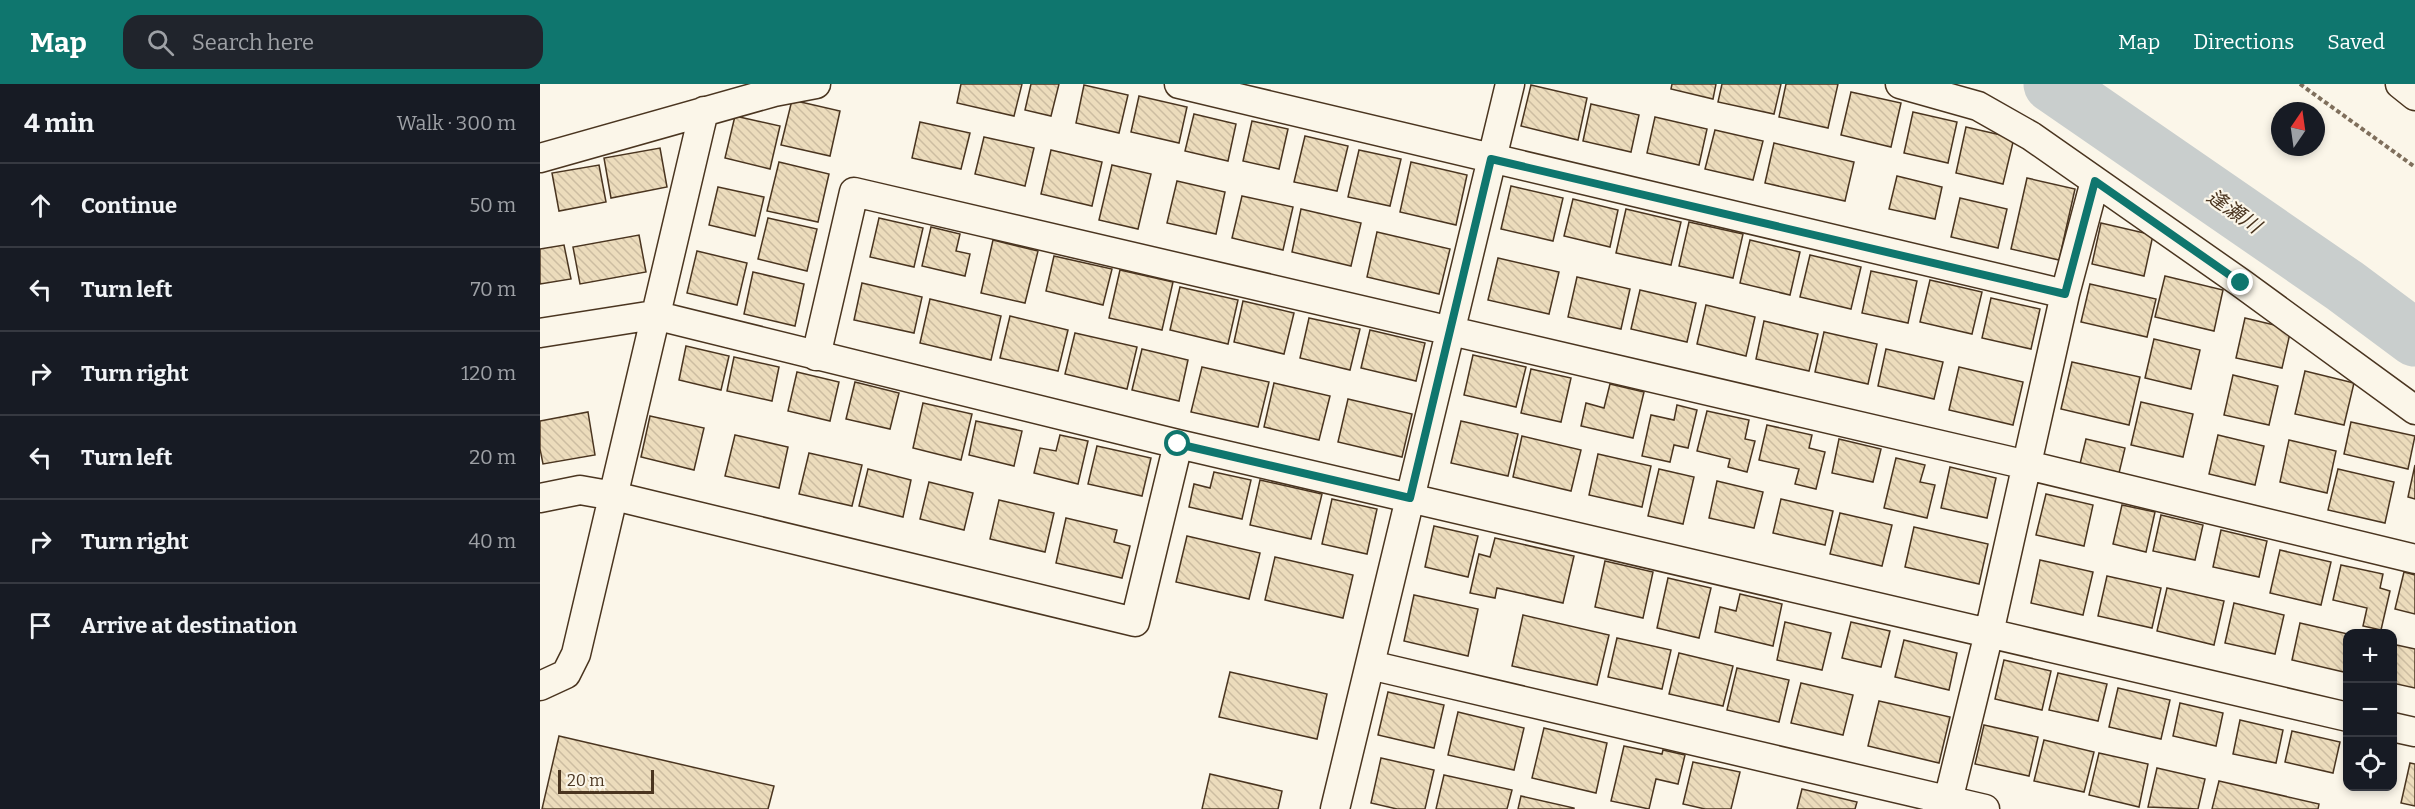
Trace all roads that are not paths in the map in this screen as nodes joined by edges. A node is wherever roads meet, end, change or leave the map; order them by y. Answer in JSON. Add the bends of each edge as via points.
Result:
{"nodes":[{"id":1,"x":816,"y":84,"type":"edge"},
{"id":2,"x":1179,"y":84,"type":"edge"},
{"id":3,"x":1510,"y":84,"type":"edge"},
{"id":4,"x":1900,"y":84,"type":"edge"},
{"id":5,"x":2400,"y":84,"type":"edge"},
{"id":6,"x":2415,"y":96,"type":"edge"},
{"id":7,"x":704,"y":111,"type":"junction"},
{"id":8,"x":540,"y":158,"type":"edge"},
{"id":9,"x":1491,"y":159,"type":"junction"},
{"id":10,"x":2095,"y":181,"type":"junction"},
{"id":11,"x":2065,"y":294,"type":"junction"},
{"id":12,"x":654,"y":315,"type":"junction"},
{"id":13,"x":1451,"y":330,"type":"junction"},
{"id":14,"x":540,"y":333,"type":"edge"},
{"id":15,"x":816,"y":356,"type":"junction"},
{"id":16,"x":2415,"y":410,"type":"edge"},
{"id":17,"x":1178,"y":444,"type":"junction"},
{"id":18,"x":2027,"y":465,"type":"junction"},
{"id":19,"x":614,"y":496,"type":"junction"},
{"id":20,"x":540,"y":498,"type":"edge"},
{"id":21,"x":1410,"y":498,"type":"junction"},
{"id":22,"x":2415,"y":559,"type":"edge"},
{"id":23,"x":1989,"y":633,"type":"junction"},
{"id":24,"x":1370,"y":665,"type":"junction"},
{"id":25,"x":540,"y":686,"type":"edge"},
{"id":26,"x":2343,"y":716,"type":"edge"},
{"id":27,"x":2397,"y":728,"type":"edge"},
{"id":28,"x":2415,"y":732,"type":"edge"},
{"id":29,"x":1948,"y":804,"type":"edge"},
{"id":30,"x":1335,"y":809,"type":"edge"},
{"id":31,"x":1985,"y":809,"type":"edge"}],
"edges":[{"from":1,"to":7,"type":"street"},
{"from":2,"to":9,"type":"street"},
{"from":3,"to":9,"type":"street"},
{"from":4,"to":10,"type":"street","via":[[1978,106],[2031,136]]},
{"from":5,"to":6,"type":"street"},
{"from":7,"to":8,"type":"street"},
{"from":7,"to":12,"type":"street"},
{"from":9,"to":11,"type":"street"},
{"from":9,"to":13,"type":"street"},
{"from":10,"to":11,"type":"street"},
{"from":10,"to":16,"type":"street"},
{"from":11,"to":18,"type":"street"},
{"from":12,"to":14,"type":"street"},
{"from":12,"to":15,"type":"street"},
{"from":12,"to":19,"type":"street"},
{"from":13,"to":15,"type":"street","via":[[854,192]]},
{"from":13,"to":18,"type":"street"},
{"from":13,"to":21,"type":"street"},
{"from":15,"to":17,"type":"street"},
{"from":17,"to":19,"type":"street","via":[[1135,622]]},
{"from":17,"to":21,"type":"street"},
{"from":18,"to":22,"type":"street"},
{"from":18,"to":23,"type":"street"},
{"from":19,"to":20,"type":"street","via":[[580,490]]},
{"from":19,"to":25,"type":"street","via":[[576,654],[566,674]]},
{"from":21,"to":23,"type":"street"},
{"from":21,"to":24,"type":"street"},
{"from":23,"to":26,"type":"street"},
{"from":23,"to":29,"type":"street"},
{"from":24,"to":29,"type":"street"},
{"from":24,"to":30,"type":"street"},
{"from":27,"to":28,"type":"street"},
{"from":29,"to":31,"type":"street"}]}
